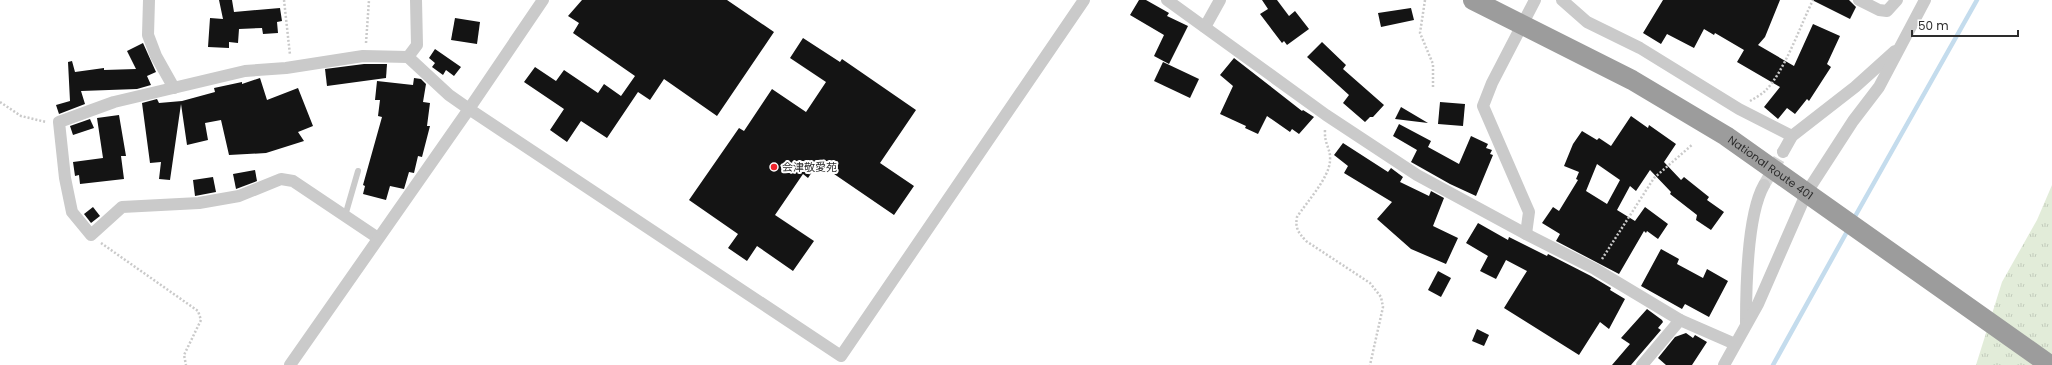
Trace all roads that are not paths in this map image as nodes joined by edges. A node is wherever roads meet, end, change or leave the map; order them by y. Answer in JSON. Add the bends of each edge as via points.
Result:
{"nodes":[{"id":1,"x":149,"y":0,"type":"edge"},
{"id":2,"x":416,"y":0,"type":"edge"},
{"id":3,"x":543,"y":0,"type":"edge"},
{"id":4,"x":1084,"y":0,"type":"edge"},
{"id":5,"x":1167,"y":0,"type":"edge"},
{"id":6,"x":1220,"y":0,"type":"edge"},
{"id":7,"x":1473,"y":0,"type":"edge"},
{"id":8,"x":1535,"y":0,"type":"edge"},
{"id":9,"x":1562,"y":0,"type":"edge"},
{"id":10,"x":1859,"y":0,"type":"edge"},
{"id":11,"x":1897,"y":0,"type":"edge"},
{"id":12,"x":1925,"y":0,"type":"edge"},
{"id":13,"x":1523,"y":24,"type":"junction"},
{"id":14,"x":1205,"y":27,"type":"junction"},
{"id":15,"x":1902,"y":45,"type":"junction"},
{"id":16,"x":408,"y":57,"type":"junction"},
{"id":17,"x":174,"y":88,"type":"junction"},
{"id":18,"x":469,"y":109,"type":"junction"},
{"id":19,"x":1792,"y":136,"type":"junction"},
{"id":20,"x":1783,"y":152,"type":"tunnel mouth"},
{"id":21,"x":358,"y":171,"type":"dead end"},
{"id":22,"x":1764,"y":185,"type":"tunnel mouth"},
{"id":23,"x":1813,"y":196,"type":"junction"},
{"id":24,"x":346,"y":216,"type":"junction"},
{"id":25,"x":1526,"y":234,"type":"junction"},
{"id":26,"x":378,"y":238,"type":"junction"},
{"id":27,"x":1680,"y":320,"type":"junction"},
{"id":28,"x":1746,"y":325,"type":"junction"},
{"id":29,"x":1735,"y":344,"type":"junction"},
{"id":30,"x":290,"y":365,"type":"edge"},
{"id":31,"x":1642,"y":365,"type":"edge"},
{"id":32,"x":1724,"y":365,"type":"edge"},
{"id":33,"x":2050,"y":365,"type":"edge"}],
"edges":[{"from":1,"to":17,"type":"street","via":[[148,36]]},
{"from":2,"to":16,"type":"street","via":[[417,45]]},
{"from":3,"to":18,"type":"street"},
{"from":4,"to":18,"type":"street","via":[[841,356]]},
{"from":5,"to":14,"type":"street"},
{"from":6,"to":14,"type":"street"},
{"from":7,"to":13,"type":"highway","name":"National Route 401"},
{"from":8,"to":13,"type":"street"},
{"from":9,"to":19,"type":"street","via":[[1587,22],[1640,48],[1738,109]]},
{"from":10,"to":11,"type":"street","via":[[1887,11]]},
{"from":12,"to":15,"type":"street"},
{"from":13,"to":23,"type":"highway","name":"National Route 401","via":[[1639,83],[1726,136]]},
{"from":13,"to":25,"type":"street","via":[[1483,106],[1529,212]]},
{"from":14,"to":25,"type":"street","via":[[1326,115],[1417,175]]},
{"from":15,"to":19,"type":"street","via":[[1855,87]]},
{"from":15,"to":23,"type":"street","via":[[1879,87],[1853,121]]},
{"from":16,"to":17,"type":"street","via":[[368,56],[245,72]]},
{"from":16,"to":18,"type":"street"},
{"from":17,"to":24,"type":"street","via":[[114,102],[59,122],[64,178],[72,212],[91,235],[122,207],[199,203],[239,196],[281,179],[294,181]]},
{"from":18,"to":26,"type":"street"},
{"from":19,"to":20,"type":"street"},
{"from":21,"to":24,"type":"lane"},
{"from":22,"to":28,"type":"street","via":[[1758,195],[1752,219]]},
{"from":23,"to":28,"type":"street"},
{"from":23,"to":33,"type":"highway","name":"National Route 401"},
{"from":24,"to":26,"type":"street"},
{"from":25,"to":27,"type":"street","via":[[1595,269]]},
{"from":26,"to":30,"type":"street"},
{"from":27,"to":29,"type":"street"},
{"from":27,"to":31,"type":"street"},
{"from":28,"to":29,"type":"street"},
{"from":29,"to":32,"type":"street"}]}
